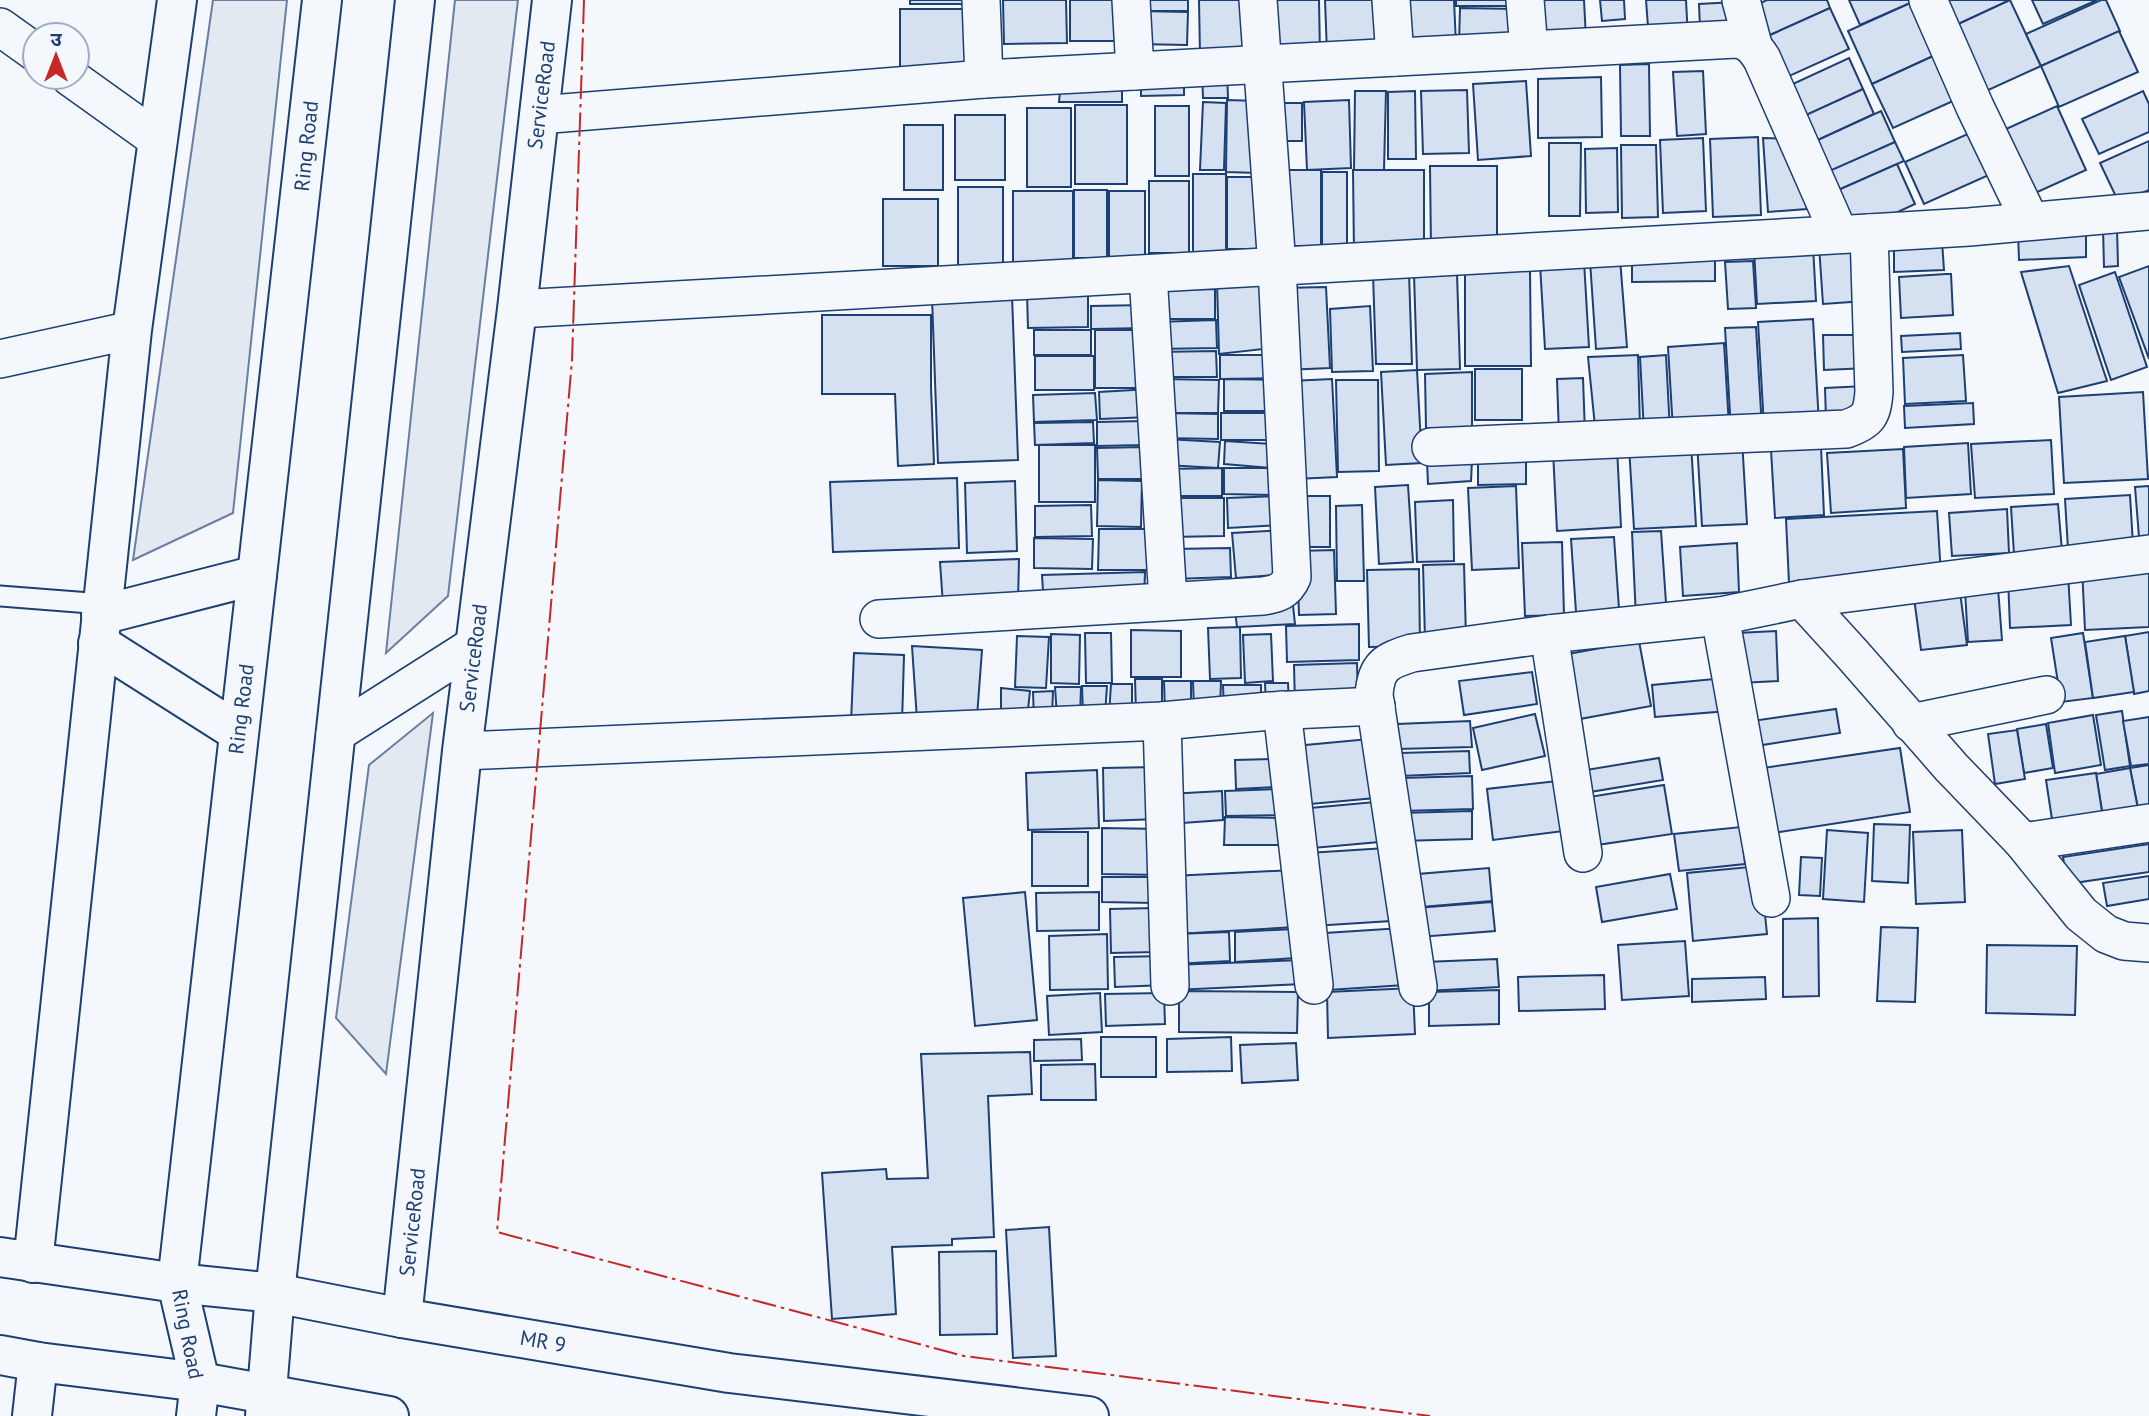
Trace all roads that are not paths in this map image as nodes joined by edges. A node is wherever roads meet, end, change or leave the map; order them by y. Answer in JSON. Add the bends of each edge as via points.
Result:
{"nodes":[{"id":1,"x":177,"y":0,"type":"edge"},
{"id":2,"x":322,"y":0,"type":"edge"},
{"id":3,"x":415,"y":0,"type":"edge"},
{"id":4,"x":552,"y":0,"type":"edge"},
{"id":5,"x":981,"y":0,"type":"edge"},
{"id":6,"x":1131,"y":0,"type":"edge"},
{"id":7,"x":1258,"y":0,"type":"edge"},
{"id":8,"x":1391,"y":0,"type":"edge"},
{"id":9,"x":1525,"y":0,"type":"edge"},
{"id":10,"x":1741,"y":0,"type":"edge"},
{"id":11,"x":1928,"y":0,"type":"edge"},
{"id":12,"x":0,"y":26,"type":"edge"},
{"id":13,"x":21,"y":42,"type":"edge"},
{"id":14,"x":1753,"y":45,"type":"junction"},
{"id":15,"x":1529,"y":50,"type":"junction"},
{"id":16,"x":1395,"y":57,"type":"junction"},
{"id":17,"x":1261,"y":65,"type":"junction"},
{"id":18,"x":1135,"y":71,"type":"junction"},
{"id":19,"x":984,"y":79,"type":"junction"},
{"id":20,"x":89,"y":91,"type":"edge"},
{"id":21,"x":539,"y":115,"type":"junction"},
{"id":22,"x":158,"y":141,"type":"junction"},
{"id":23,"x":2149,"y":211,"type":"edge"},
{"id":24,"x":2030,"y":221,"type":"junction"},
{"id":25,"x":1854,"y":233,"type":"junction"},
{"id":26,"x":1277,"y":267,"type":"junction"},
{"id":27,"x":1148,"y":275,"type":"junction"},
{"id":28,"x":517,"y":309,"type":"junction"},
{"id":29,"x":132,"y":330,"type":"junction"},
{"id":30,"x":0,"y":359,"type":"edge"},
{"id":31,"x":1430,"y":447,"type":"dead end"},
{"id":32,"x":2149,"y":554,"type":"edge"},
{"id":33,"x":257,"y":575,"type":"junction"},
{"id":34,"x":0,"y":596,"type":"edge"},
{"id":35,"x":1802,"y":599,"type":"junction"},
{"id":36,"x":1168,"y":601,"type":"junction"},
{"id":37,"x":1720,"y":616,"type":"junction"},
{"id":38,"x":879,"y":620,"type":"dead end"},
{"id":39,"x":101,"y":621,"type":"junction"},
{"id":40,"x":1549,"y":634,"type":"junction"},
{"id":41,"x":475,"y":645,"type":"junction"},
{"id":42,"x":2046,"y":695,"type":"dead end"},
{"id":43,"x":1376,"y":706,"type":"junction"},
{"id":44,"x":1282,"y":710,"type":"junction"},
{"id":45,"x":1162,"y":721,"type":"junction"},
{"id":46,"x":1911,"y":723,"type":"junction"},
{"id":47,"x":238,"y":732,"type":"junction"},
{"id":48,"x":335,"y":734,"type":"junction"},
{"id":49,"x":462,"y":751,"type":"junction"},
{"id":50,"x":2149,"y":823,"type":"edge"},
{"id":51,"x":2023,"y":842,"type":"junction"},
{"id":52,"x":1583,"y":853,"type":"dead end"},
{"id":53,"x":1771,"y":898,"type":"dead end"},
{"id":54,"x":2149,"y":943,"type":"edge"},
{"id":55,"x":1314,"y":985,"type":"dead end"},
{"id":56,"x":1170,"y":986,"type":"dead end"},
{"id":57,"x":1418,"y":987,"type":"dead end"},
{"id":58,"x":17,"y":1260,"type":"edge"},
{"id":59,"x":177,"y":1283,"type":"junction"},
{"id":60,"x":275,"y":1293,"type":"junction"},
{"id":61,"x":402,"y":1318,"type":"junction"},
{"id":62,"x":0,"y":1354,"type":"edge"},
{"id":63,"x":38,"y":1362,"type":"junction"},
{"id":64,"x":198,"y":1399,"type":"edge"},
{"id":65,"x":266,"y":1404,"type":"edge"},
{"id":66,"x":32,"y":1416,"type":"edge"},
{"id":67,"x":389,"y":1416,"type":"edge"},
{"id":68,"x":1088,"y":1416,"type":"edge"}],
"edges":[{"from":1,"to":22,"type":"street"},
{"from":2,"to":33,"type":"street","name":"Ring Road"},
{"from":3,"to":48,"type":"street"},
{"from":4,"to":21,"type":"street","name":"ServiceRoad"},
{"from":5,"to":19,"type":"street"},
{"from":6,"to":18,"type":"street"},
{"from":7,"to":17,"type":"street"},
{"from":8,"to":16,"type":"street"},
{"from":9,"to":15,"type":"street"},
{"from":10,"to":14,"type":"street"},
{"from":11,"to":24,"type":"street"},
{"from":12,"to":13,"type":"street"},
{"from":14,"to":15,"type":"street","via":[[1724,38]]},
{"from":14,"to":25,"type":"street"},
{"from":15,"to":16,"type":"street"},
{"from":16,"to":17,"type":"street"},
{"from":17,"to":18,"type":"street"},
{"from":17,"to":26,"type":"street"},
{"from":18,"to":19,"type":"street"},
{"from":19,"to":21,"type":"street"},
{"from":20,"to":22,"type":"street"},
{"from":21,"to":28,"type":"street","name":"ServiceRoad"},
{"from":22,"to":29,"type":"street"},
{"from":23,"to":24,"type":"street"},
{"from":24,"to":25,"type":"street"},
{"from":25,"to":26,"type":"street"},
{"from":25,"to":31,"type":"street","via":[[1874,391],[1872,409],[1860,424],[1846,429]]},
{"from":26,"to":27,"type":"street"},
{"from":26,"to":36,"type":"street","via":[[1292,577],[1289,586],[1274,594]]},
{"from":27,"to":28,"type":"street"},
{"from":27,"to":36,"type":"street"},
{"from":28,"to":41,"type":"street","name":"ServiceRoad"},
{"from":29,"to":30,"type":"street"},
{"from":29,"to":39,"type":"street"},
{"from":32,"to":35,"type":"street"},
{"from":33,"to":39,"type":"street"},
{"from":33,"to":47,"type":"street","name":"Ring Road"},
{"from":34,"to":39,"type":"lane"},
{"from":35,"to":37,"type":"street"},
{"from":35,"to":46,"type":"street"},
{"from":36,"to":38,"type":"street"},
{"from":37,"to":40,"type":"street"},
{"from":37,"to":53,"type":"street"},
{"from":39,"to":47,"type":"street"},
{"from":39,"to":58,"type":"street"},
{"from":40,"to":43,"type":"street","via":[[1395,658],[1378,670]]},
{"from":40,"to":52,"type":"street"},
{"from":41,"to":48,"type":"street"},
{"from":41,"to":49,"type":"street","name":"ServiceRoad"},
{"from":42,"to":46,"type":"street"},
{"from":43,"to":44,"type":"street"},
{"from":43,"to":57,"type":"street"},
{"from":44,"to":45,"type":"street"},
{"from":44,"to":55,"type":"street"},
{"from":45,"to":49,"type":"street"},
{"from":45,"to":56,"type":"street"},
{"from":46,"to":51,"type":"street"},
{"from":47,"to":59,"type":"street","name":"Ring Road"},
{"from":48,"to":60,"type":"street"},
{"from":49,"to":61,"type":"street","name":"ServiceRoad"},
{"from":50,"to":51,"type":"street"},
{"from":51,"to":54,"type":"street","via":[[2081,914],[2098,928],[2124,941]]},
{"from":58,"to":59,"type":"street","name":"MR 9"},
{"from":59,"to":60,"type":"street","name":"MR 9"},
{"from":59,"to":64,"type":"street","name":"Ring Road"},
{"from":60,"to":61,"type":"street","name":"MR 9"},
{"from":60,"to":65,"type":"street"},
{"from":61,"to":68,"type":"street","name":"MR 9","via":[[729,1373]]},
{"from":62,"to":63,"type":"street"},
{"from":63,"to":64,"type":"street"},
{"from":63,"to":66,"type":"street"},
{"from":64,"to":65,"type":"street"},
{"from":65,"to":67,"type":"street"}]}
